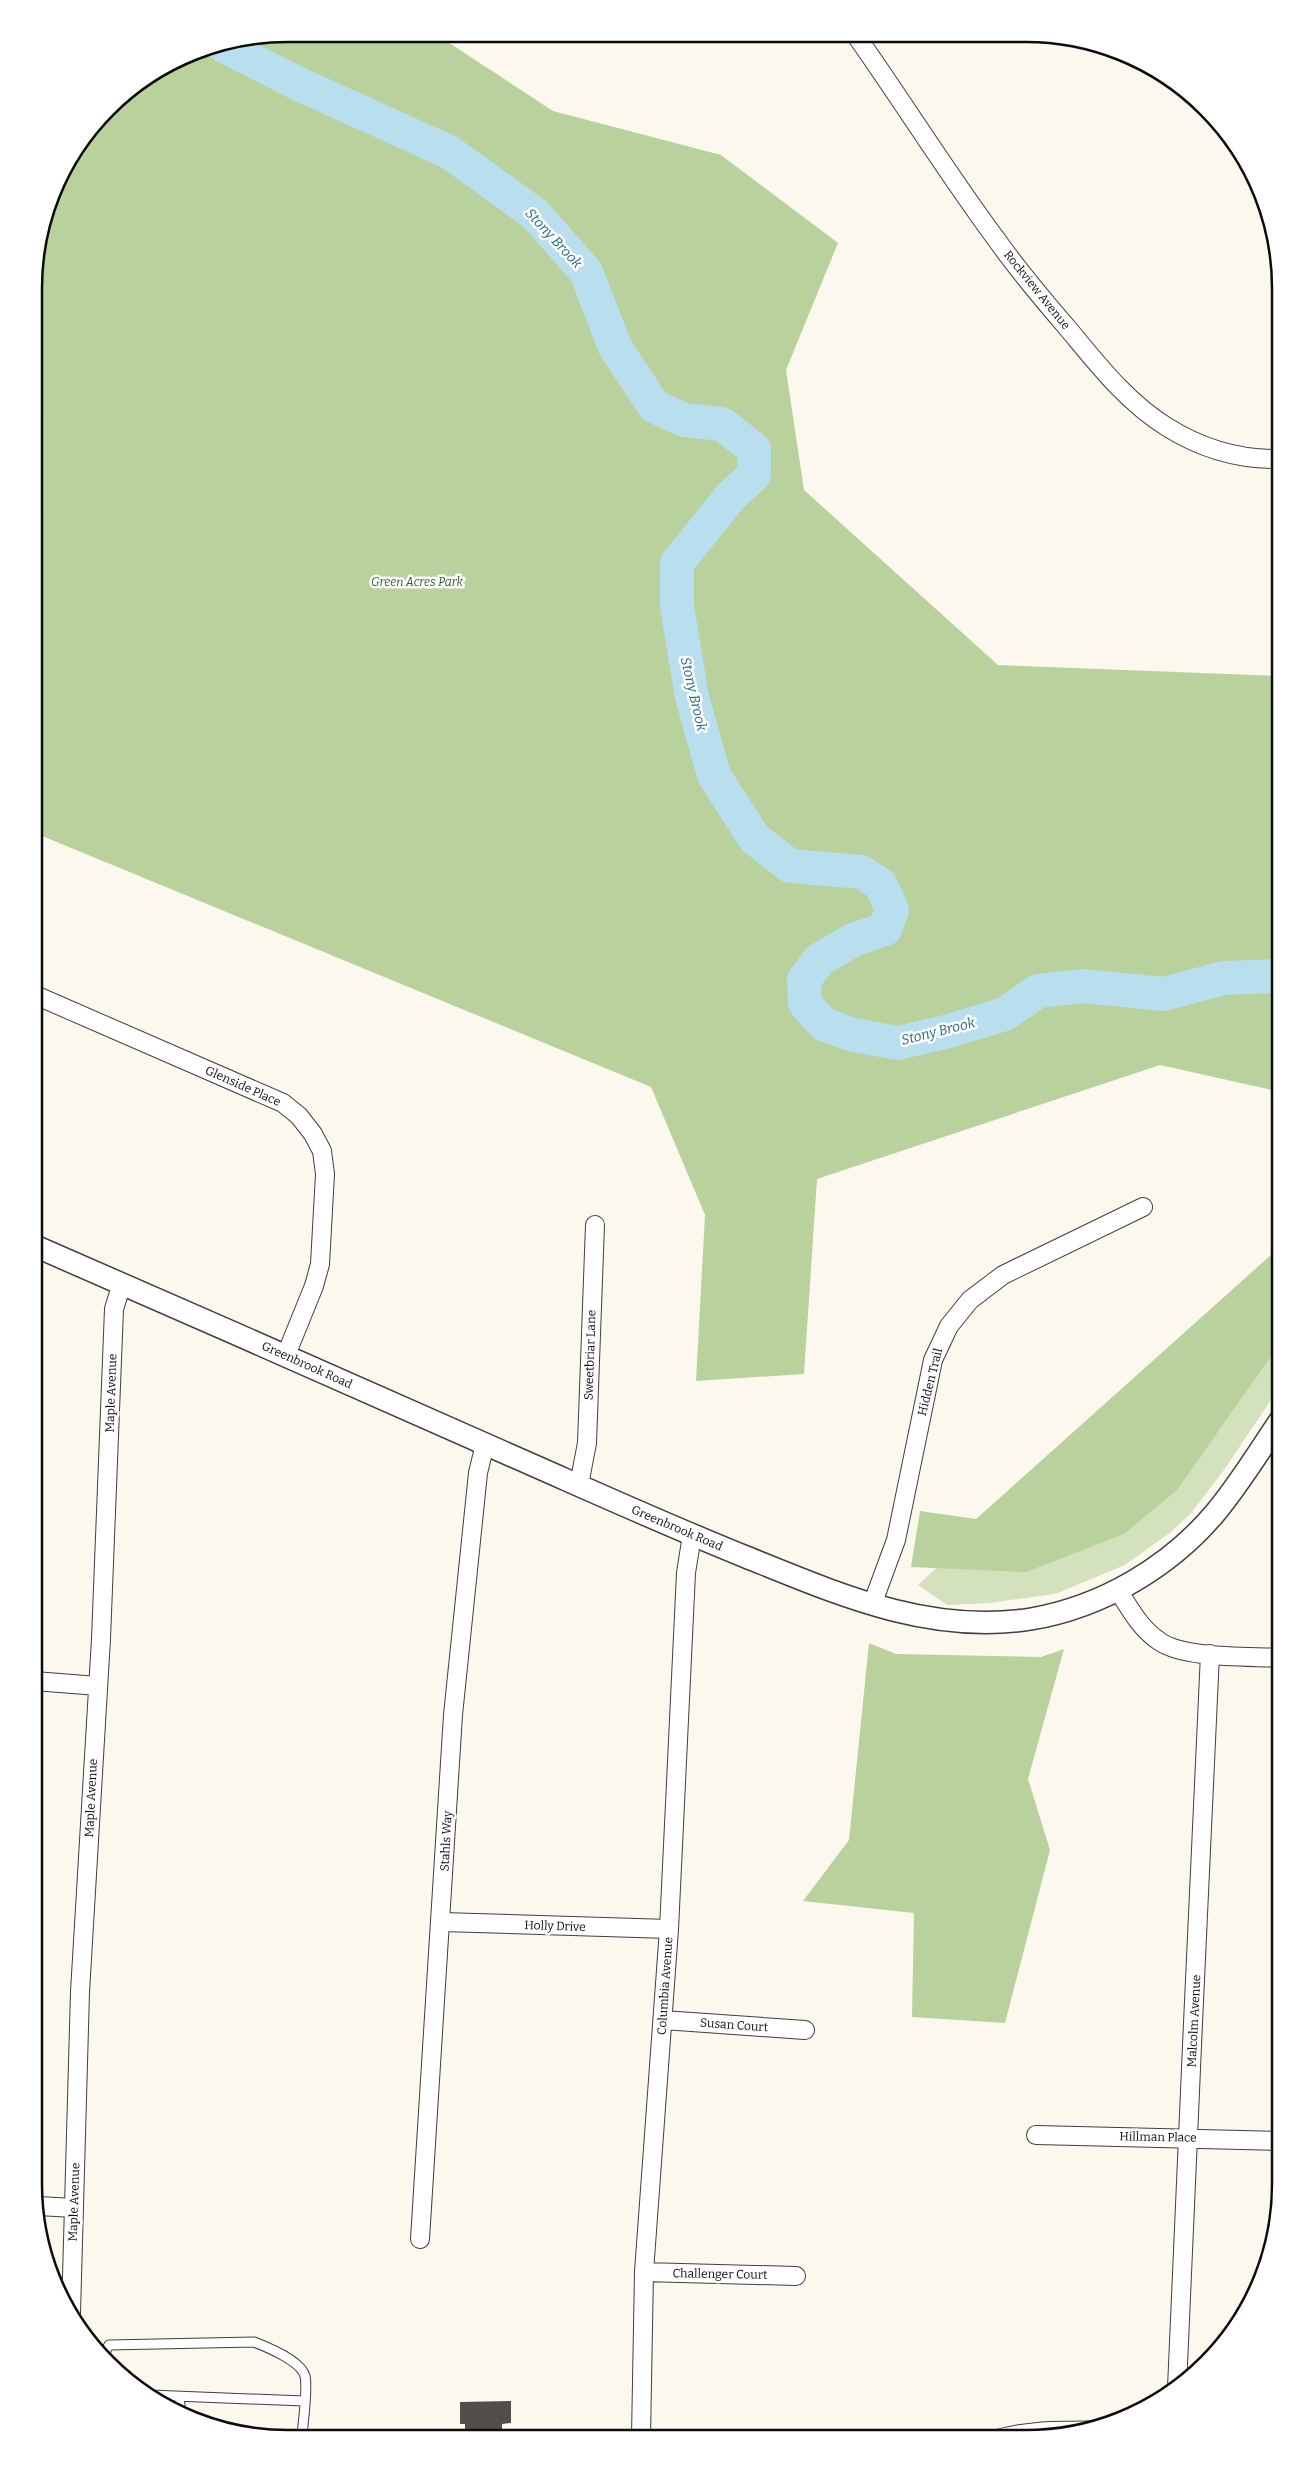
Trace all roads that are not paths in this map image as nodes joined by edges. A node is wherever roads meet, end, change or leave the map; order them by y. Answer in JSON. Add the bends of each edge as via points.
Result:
{"nodes":[{"id":1,"x":860,"y":42,"type":"edge"},
{"id":2,"x":1272,"y":459,"type":"edge"},
{"id":3,"x":43,"y":999,"type":"edge"},
{"id":4,"x":1143,"y":1207,"type":"dead end"},
{"id":5,"x":595,"y":1225,"type":"dead end"},
{"id":6,"x":43,"y":1249,"type":"edge"},
{"id":7,"x":122,"y":1283,"type":"junction"},
{"id":8,"x":286,"y":1355,"type":"junction"},
{"id":9,"x":1272,"y":1432,"type":"edge"},
{"id":10,"x":484,"y":1444,"type":"junction"},
{"id":11,"x":579,"y":1485,"type":"junction"},
{"id":12,"x":692,"y":1535,"type":"junction"},
{"id":13,"x":1118,"y":1590,"type":"junction"},
{"id":14,"x":872,"y":1605,"type":"junction"},
{"id":15,"x":1210,"y":1654,"type":"junction"},
{"id":16,"x":1272,"y":1657,"type":"edge"},
{"id":17,"x":43,"y":1682,"type":"edge"},
{"id":18,"x":98,"y":1686,"type":"junction"},
{"id":19,"x":442,"y":1922,"type":"junction"},
{"id":20,"x":669,"y":1929,"type":"junction"},
{"id":21,"x":662,"y":2020,"type":"junction"},
{"id":22,"x":805,"y":2030,"type":"dead end"},
{"id":23,"x":1036,"y":2135,"type":"dead end"},
{"id":24,"x":1187,"y":2138,"type":"junction"},
{"id":25,"x":1272,"y":2141,"type":"edge"},
{"id":26,"x":44,"y":2206,"type":"edge"},
{"id":27,"x":74,"y":2208,"type":"junction"},
{"id":28,"x":420,"y":2239,"type":"dead end"},
{"id":29,"x":644,"y":2272,"type":"junction"},
{"id":30,"x":796,"y":2276,"type":"dead end"},
{"id":31,"x":71,"y":2299,"type":"edge"},
{"id":32,"x":106,"y":2348,"type":"edge"},
{"id":33,"x":1177,"y":2378,"type":"edge"},
{"id":34,"x":163,"y":2396,"type":"edge"},
{"id":35,"x":179,"y":2397,"type":"junction"},
{"id":36,"x":304,"y":2401,"type":"junction"},
{"id":37,"x":179,"y":2404,"type":"edge"},
{"id":38,"x":1066,"y":2426,"type":"edge"},
{"id":39,"x":302,"y":2430,"type":"edge"},
{"id":40,"x":641,"y":2430,"type":"edge"},
{"id":41,"x":1007,"y":2430,"type":"edge"}],
"edges":[{"from":1,"to":2,"type":"street","name":"Rockview Avenue","via":[[1023,276],[1122,390],[1165,426],[1196,443],[1229,455]]},
{"from":3,"to":8,"type":"street","name":"Glenside Place","via":[[283,1104],[313,1134],[322,1152],[325,1174],[320,1264]]},
{"from":4,"to":14,"type":"street","name":"Hidden Trail","via":[[1003,1275],[970,1300],[949,1326],[933,1360],[896,1540]]},
{"from":5,"to":11,"type":"street","name":"Sweetbriar Lane","via":[[587,1443]]},
{"from":6,"to":7,"type":"street","name":"Greenbrook Road"},
{"from":7,"to":8,"type":"street","name":"Greenbrook Road"},
{"from":7,"to":18,"type":"street","name":"Maple Avenue","via":[[114,1309]]},
{"from":8,"to":10,"type":"street","name":"Greenbrook Road"},
{"from":9,"to":13,"type":"street","name":"Greenbrook Road","via":[[1228,1497],[1202,1528],[1160,1564]]},
{"from":10,"to":11,"type":"street","name":"Greenbrook Road"},
{"from":10,"to":19,"type":"street","name":"Stahls Way","via":[[478,1473],[453,1715]]},
{"from":11,"to":12,"type":"street","name":"Greenbrook Road"},
{"from":12,"to":14,"type":"street","name":"Greenbrook Road","via":[[816,1586]]},
{"from":12,"to":20,"type":"street","name":"Columbia Avenue","via":[[685,1592]]},
{"from":13,"to":14,"type":"street","name":"Greenbrook Road","via":[[1056,1613],[990,1623],[928,1619]]},
{"from":13,"to":15,"type":"street","via":[[1134,1617],[1159,1641],[1178,1649]]},
{"from":15,"to":16,"type":"street"},
{"from":15,"to":24,"type":"street","name":"Malcolm Avenue"},
{"from":17,"to":18,"type":"street"},
{"from":18,"to":27,"type":"street","name":"Maple Avenue","via":[[80,1992]]},
{"from":19,"to":20,"type":"street","name":"Holly Drive"},
{"from":19,"to":28,"type":"street","name":"Stahls Way"},
{"from":20,"to":21,"type":"street","name":"Columbia Avenue"},
{"from":21,"to":22,"type":"street","name":"Susan Court"},
{"from":21,"to":29,"type":"street","name":"Columbia Avenue"},
{"from":23,"to":24,"type":"street","name":"Hillman Place"},
{"from":24,"to":25,"type":"street","name":"Hillman Place"},
{"from":24,"to":33,"type":"street","name":"Malcolm Avenue"},
{"from":26,"to":27,"type":"street"},
{"from":27,"to":31,"type":"street","name":"Maple Avenue"},
{"from":29,"to":30,"type":"street","name":"Challenger Court"},
{"from":29,"to":40,"type":"street","name":"Columbia Avenue"},
{"from":32,"to":36,"type":"lane","via":[[108,2345],[254,2342],[274,2350],[298,2366],[305,2376]]},
{"from":34,"to":35,"type":"lane"},
{"from":35,"to":36,"type":"lane"},
{"from":35,"to":37,"type":"lane"},
{"from":36,"to":39,"type":"lane"},
{"from":38,"to":41,"type":"lane"}]}
